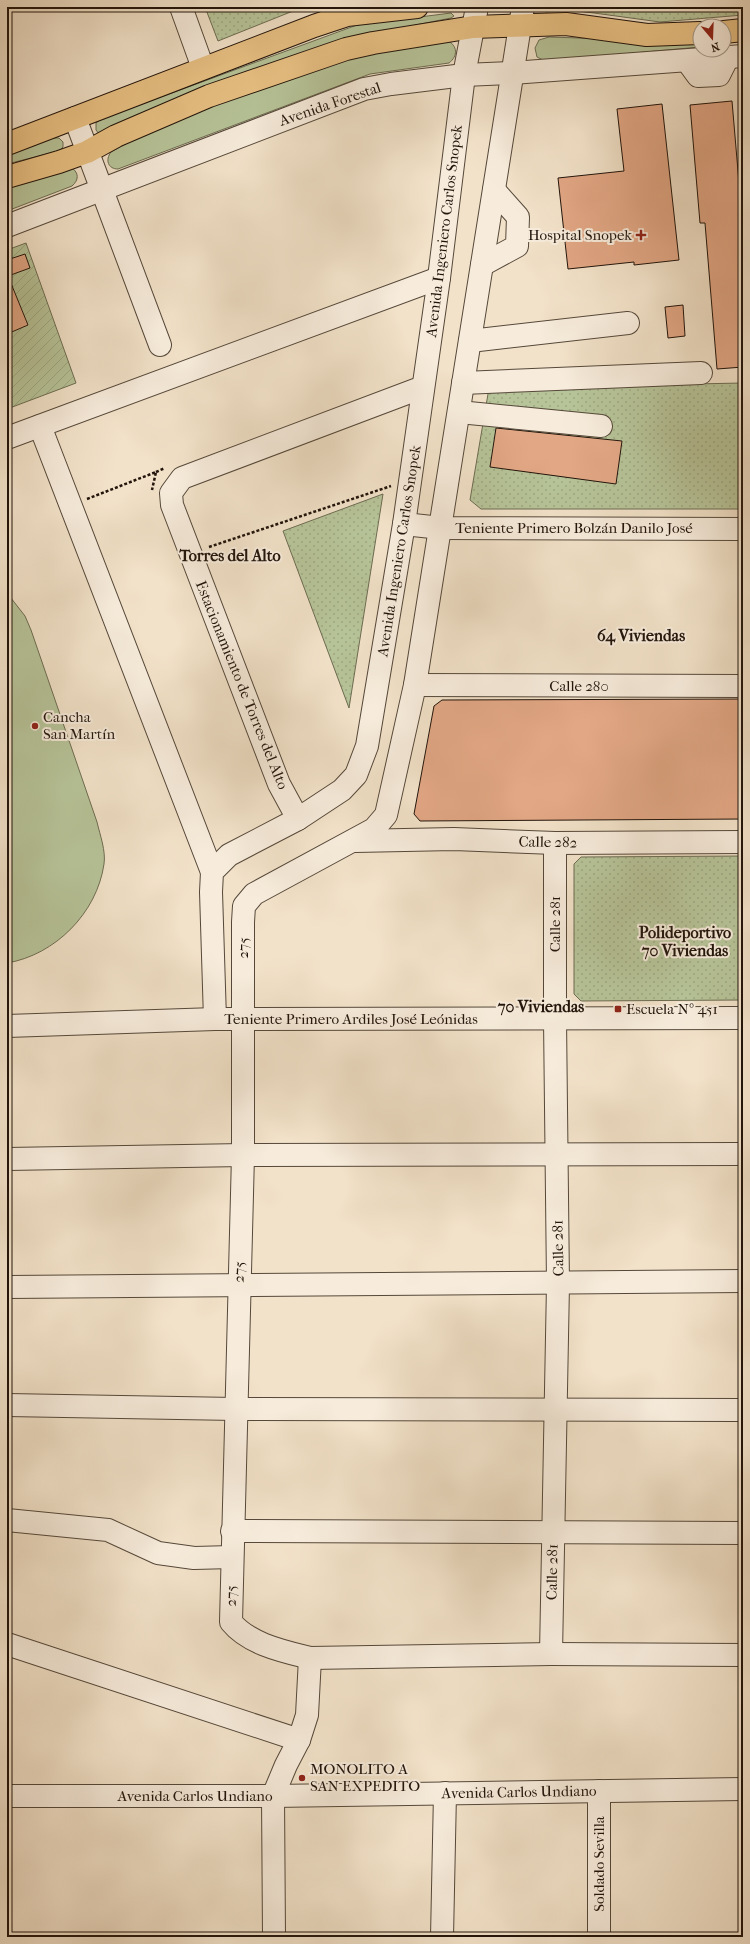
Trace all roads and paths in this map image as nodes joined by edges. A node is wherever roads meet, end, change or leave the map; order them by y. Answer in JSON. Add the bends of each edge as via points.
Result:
{"nodes":[{"id":1,"x":181,"y":7,"type":"edge"},
{"id":2,"x":417,"y":7,"type":"edge"},
{"id":3,"x":521,"y":16,"type":"edge"},
{"id":4,"x":475,"y":17,"type":"edge"},
{"id":5,"x":743,"y":30,"type":"edge"},
{"id":6,"x":732,"y":31,"type":"edge"},
{"id":7,"x":692,"y":34,"type":"edge"},
{"id":8,"x":736,"y":57,"type":"edge"},
{"id":9,"x":203,"y":68,"type":"junction"},
{"id":10,"x":512,"y":73,"type":"junction"},
{"id":11,"x":464,"y":75,"type":"junction"},
{"id":12,"x":74,"y":118,"type":"junction"},
{"id":13,"x":7,"y":144,"type":"edge"},
{"id":14,"x":87,"y":152,"type":"junction"},
{"id":15,"x":7,"y":177,"type":"edge"},
{"id":16,"x":101,"y":190,"type":"junction"},
{"id":17,"x":494,"y":190,"type":"junction"},
{"id":18,"x":7,"y":226,"type":"edge"},
{"id":19,"x":482,"y":265,"type":"junction"},
{"id":20,"x":439,"y":278,"type":"junction"},
{"id":21,"x":628,"y":323,"type":"dead end"},
{"id":22,"x":470,"y":341,"type":"junction"},
{"id":23,"x":160,"y":344,"type":"dead end"},
{"id":24,"x":701,"y":373,"type":"dead end"},
{"id":25,"x":463,"y":383,"type":"junction"},
{"id":26,"x":423,"y":387,"type":"junction"},
{"id":27,"x":459,"y":412,"type":"junction"},
{"id":28,"x":40,"y":426,"type":"junction"},
{"id":29,"x":601,"y":426,"type":"dead end"},
{"id":30,"x":7,"y":438,"type":"edge"},
{"id":31,"x":410,"y":479,"type":"junction"},
{"id":32,"x":152,"y":494,"type":"dead end"},
{"id":33,"x":80,"y":502,"type":"dead end"},
{"id":34,"x":404,"y":524,"type":"junction"},
{"id":35,"x":441,"y":528,"type":"junction"},
{"id":36,"x":743,"y":528,"type":"edge"},
{"id":37,"x":206,"y":540,"type":"dead end"},
{"id":38,"x":415,"y":686,"type":"junction"},
{"id":39,"x":743,"y":686,"type":"edge"},
{"id":40,"x":298,"y":819,"type":"junction"},
{"id":41,"x":353,"y":841,"type":"junction"},
{"id":42,"x":743,"y":842,"type":"edge"},
{"id":43,"x":555,"y":843,"type":"junction"},
{"id":44,"x":212,"y":872,"type":"junction"},
{"id":45,"x":743,"y":1018,"type":"edge"},
{"id":46,"x":215,"y":1019,"type":"junction"},
{"id":47,"x":243,"y":1019,"type":"junction"},
{"id":48,"x":555,"y":1019,"type":"junction"},
{"id":49,"x":7,"y":1026,"type":"edge"},
{"id":50,"x":557,"y":1154,"type":"junction"},
{"id":51,"x":743,"y":1154,"type":"edge"},
{"id":52,"x":243,"y":1155,"type":"junction"},
{"id":53,"x":7,"y":1159,"type":"edge"},
{"id":54,"x":743,"y":1281,"type":"edge"},
{"id":55,"x":558,"y":1284,"type":"junction"},
{"id":56,"x":238,"y":1286,"type":"junction"},
{"id":57,"x":7,"y":1288,"type":"edge"},
{"id":58,"x":7,"y":1405,"type":"edge"},
{"id":59,"x":235,"y":1409,"type":"junction"},
{"id":60,"x":556,"y":1410,"type":"junction"},
{"id":61,"x":743,"y":1410,"type":"edge"},
{"id":62,"x":7,"y":1520,"type":"edge"},
{"id":63,"x":232,"y":1531,"type":"junction"},
{"id":64,"x":553,"y":1533,"type":"junction"},
{"id":65,"x":743,"y":1533,"type":"edge"},
{"id":66,"x":232,"y":1557,"type":"junction"},
{"id":67,"x":7,"y":1644,"type":"edge"},
{"id":68,"x":551,"y":1654,"type":"junction"},
{"id":69,"x":743,"y":1655,"type":"edge"},
{"id":70,"x":310,"y":1658,"type":"junction"},
{"id":71,"x":300,"y":1740,"type":"junction"},
{"id":72,"x":743,"y":1789,"type":"edge"},
{"id":73,"x":599,"y":1791,"type":"junction"},
{"id":74,"x":444,"y":1793,"type":"junction"},
{"id":75,"x":7,"y":1796,"type":"edge"},
{"id":76,"x":273,"y":1796,"type":"junction"},
{"id":77,"x":274,"y":1937,"type":"edge"},
{"id":78,"x":442,"y":1937,"type":"edge"},
{"id":79,"x":599,"y":1937,"type":"edge"}],
"edges":[{"from":1,"to":9,"type":"street"},
{"from":2,"to":9,"type":"main road","via":[[347,15]]},
{"from":3,"to":4,"type":"main road"},
{"from":3,"to":7,"type":"main road","via":[[647,35]]},
{"from":3,"to":10,"type":"street"},
{"from":4,"to":11,"type":"street","name":"Avenida Ingeniero Carlos Snopek"},
{"from":4,"to":14,"type":"main road","via":[[441,30],[346,50],[209,96],[116,136]]},
{"from":5,"to":6,"type":"main road"},
{"from":8,"to":10,"type":"street","name":"Avenida Forestal"},
{"from":9,"to":12,"type":"main road"},
{"from":10,"to":11,"type":"street","name":"Avenida Forestal"},
{"from":10,"to":17,"type":"street"},
{"from":11,"to":16,"type":"street","name":"Avenida Forestal","via":[[364,89]]},
{"from":11,"to":20,"type":"street","name":"Avenida Ingeniero Carlos Snopek"},
{"from":12,"to":13,"type":"main road"},
{"from":12,"to":14,"type":"street"},
{"from":14,"to":15,"type":"main road"},
{"from":14,"to":16,"type":"street"},
{"from":16,"to":18,"type":"street","name":"Avenida Forestal"},
{"from":16,"to":23,"type":"street"},
{"from":17,"to":19,"type":"street"},
{"from":17,"to":19,"type":"street","via":[[518,217],[517,246]]},
{"from":19,"to":22,"type":"street"},
{"from":20,"to":26,"type":"street","name":"Avenida Ingeniero Carlos Snopek"},
{"from":20,"to":28,"type":"street"},
{"from":21,"to":22,"type":"street"},
{"from":22,"to":25,"type":"street"},
{"from":24,"to":25,"type":"street"},
{"from":25,"to":27,"type":"street"},
{"from":26,"to":31,"type":"street","name":"Avenida Ingeniero Carlos Snopek"},
{"from":26,"to":40,"type":"street","name":"Estacionamiento de Torres del Alto","via":[[182,478],[171,493],[172,505],[276,776]]},
{"from":27,"to":29,"type":"street"},
{"from":27,"to":35,"type":"street"},
{"from":28,"to":30,"type":"street"},
{"from":28,"to":44,"type":"street"},
{"from":31,"to":34,"type":"street","name":"Avenida Ingeniero Carlos Snopek"},
{"from":31,"to":37,"type":"path","via":[[209,547]]},
{"from":32,"to":33,"type":"path","via":[[156,472]]},
{"from":34,"to":35,"type":"street","name":"Teniente Primero Bolzán Danilo José"},
{"from":34,"to":40,"type":"street","name":"Avenida Ingeniero Carlos Snopek","via":[[367,746],[356,775],[342,790]]},
{"from":35,"to":36,"type":"street","name":"Teniente Primero Bolzán Danilo José"},
{"from":35,"to":38,"type":"street"},
{"from":38,"to":39,"type":"street","name":"Calle 280"},
{"from":38,"to":41,"type":"street","via":[[386,815],[374,829]]},
{"from":40,"to":44,"type":"street","name":"Avenida Ingeniero Carlos Snopek","via":[[229,855]]},
{"from":41,"to":43,"type":"street","name":"Calle 282","via":[[454,839]]},
{"from":41,"to":47,"type":"street","name":"275","via":[[254,894],[244,906]]},
{"from":42,"to":43,"type":"street","name":"Calle 282"},
{"from":43,"to":48,"type":"street","name":"Calle 281"},
{"from":44,"to":46,"type":"street"},
{"from":45,"to":48,"type":"street","name":"Teniente Primero Ardiles José Leónidas"},
{"from":46,"to":47,"type":"street","name":"Teniente Primero Ardiles José Leónidas"},
{"from":46,"to":49,"type":"street","name":"Teniente Primero Ardiles José Leónidas"},
{"from":47,"to":48,"type":"street","name":"Teniente Primero Ardiles José Leónidas"},
{"from":47,"to":52,"type":"street","name":"275"},
{"from":48,"to":50,"type":"street","name":"Calle 281"},
{"from":50,"to":51,"type":"street"},
{"from":50,"to":52,"type":"street"},
{"from":50,"to":55,"type":"street","name":"Calle 281"},
{"from":52,"to":53,"type":"street"},
{"from":52,"to":56,"type":"street","name":"275"},
{"from":54,"to":55,"type":"street"},
{"from":55,"to":56,"type":"street"},
{"from":55,"to":60,"type":"street","name":"Calle 281"},
{"from":56,"to":57,"type":"street"},
{"from":56,"to":59,"type":"street","name":"275"},
{"from":58,"to":59,"type":"street"},
{"from":59,"to":60,"type":"street"},
{"from":59,"to":63,"type":"street","name":"275"},
{"from":60,"to":61,"type":"street"},
{"from":60,"to":64,"type":"street","name":"Calle 281"},
{"from":62,"to":66,"type":"street","via":[[108,1530],[158,1553],[194,1558]]},
{"from":63,"to":64,"type":"street"},
{"from":63,"to":66,"type":"street","name":"275"},
{"from":64,"to":65,"type":"street"},
{"from":64,"to":68,"type":"street","name":"Calle 281"},
{"from":66,"to":70,"type":"street","name":"275","via":[[231,1622],[239,1632],[277,1650]]},
{"from":67,"to":71,"type":"street"},
{"from":68,"to":69,"type":"street"},
{"from":68,"to":70,"type":"street"},
{"from":70,"to":71,"type":"street","via":[[307,1715]]},
{"from":71,"to":76,"type":"street"},
{"from":72,"to":73,"type":"street","name":"Avenida Carlos Undiano"},
{"from":73,"to":74,"type":"street","name":"Avenida Carlos Undiano"},
{"from":73,"to":79,"type":"street","name":"Soldado Sevilla"},
{"from":74,"to":76,"type":"street","name":"Avenida Carlos Undiano"},
{"from":74,"to":78,"type":"street"},
{"from":75,"to":76,"type":"street","name":"Avenida Carlos Undiano"},
{"from":76,"to":77,"type":"street"}]}
